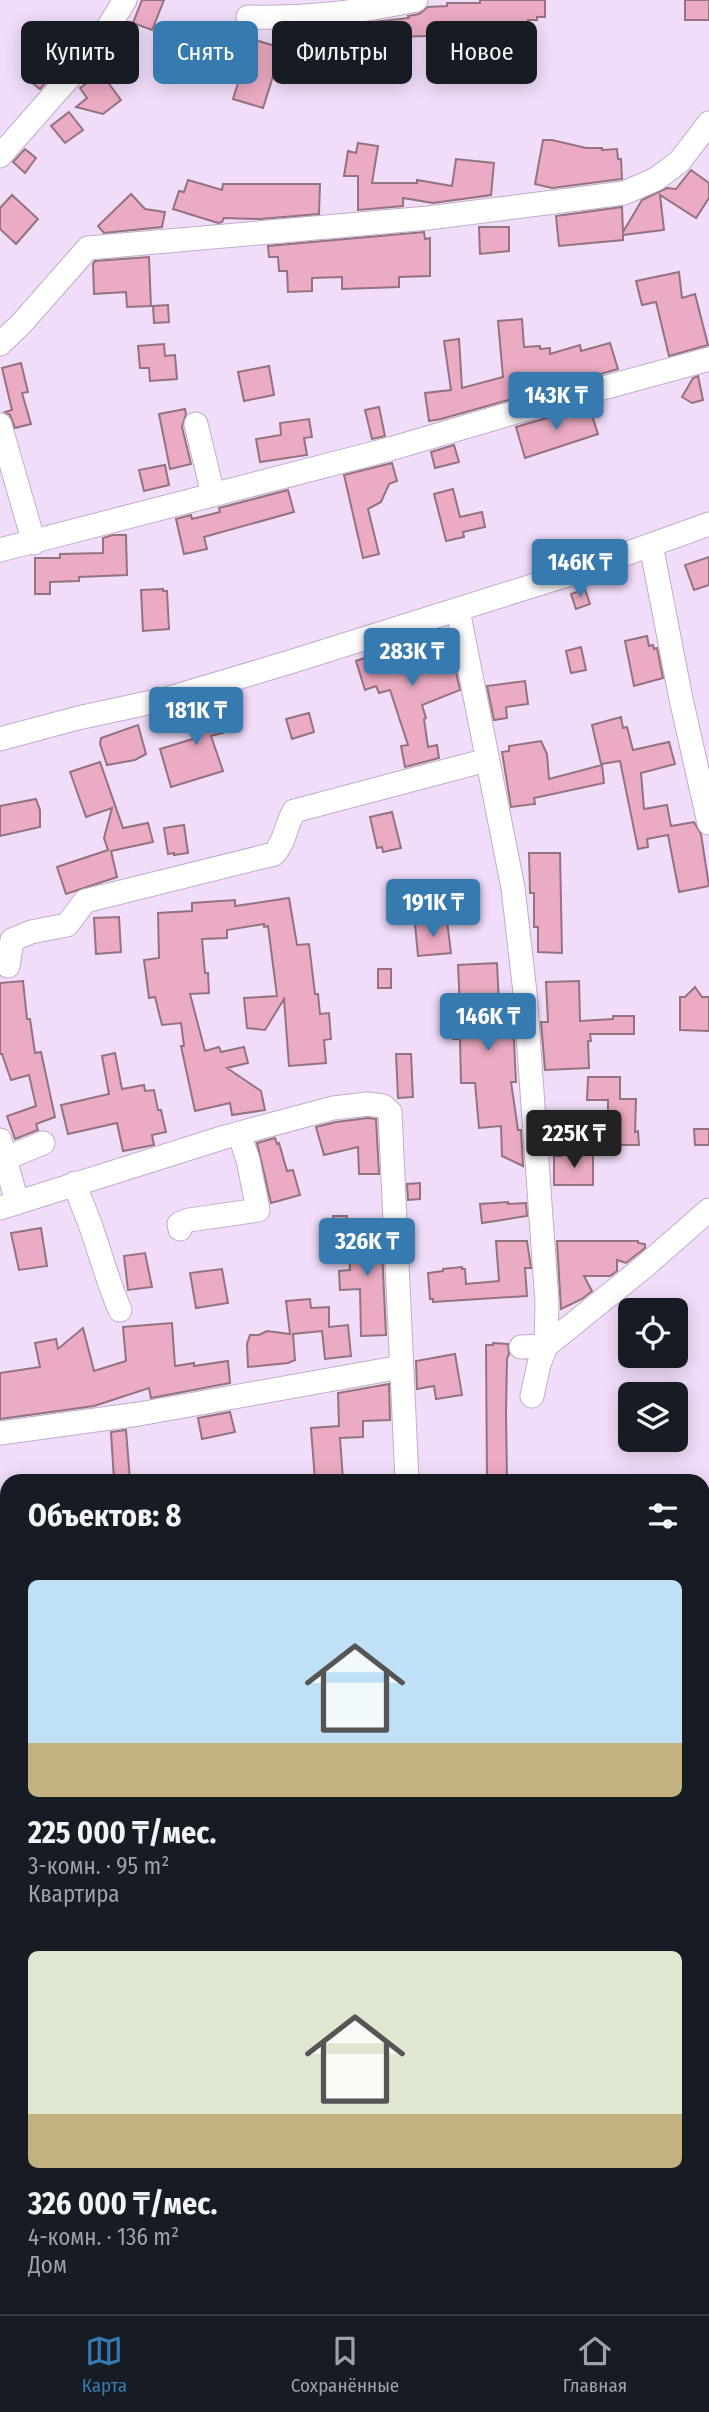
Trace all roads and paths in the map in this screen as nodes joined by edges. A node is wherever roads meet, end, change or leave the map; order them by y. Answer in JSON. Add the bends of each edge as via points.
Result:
{"nodes":[{"id":1,"x":125,"y":0,"type":"edge"},
{"id":2,"x":416,"y":0,"type":"edge"},
{"id":3,"x":248,"y":17,"type":"dead end"},
{"id":4,"x":709,"y":123,"type":"edge"},
{"id":5,"x":0,"y":156,"type":"edge"},
{"id":6,"x":0,"y":344,"type":"edge"},
{"id":7,"x":709,"y":359,"type":"edge"},
{"id":8,"x":195,"y":424,"type":"dead end"},
{"id":9,"x":0,"y":425,"type":"edge"},
{"id":10,"x":213,"y":494,"type":"junction"},
{"id":11,"x":709,"y":524,"type":"edge"},
{"id":12,"x":34,"y":543,"type":"junction"},
{"id":13,"x":652,"y":545,"type":"junction"},
{"id":14,"x":0,"y":550,"type":"edge"},
{"id":15,"x":458,"y":610,"type":"junction"},
{"id":16,"x":0,"y":739,"type":"edge"},
{"id":17,"x":487,"y":760,"type":"junction"},
{"id":18,"x":709,"y":823,"type":"edge"},
{"id":19,"x":9,"y":966,"type":"dead end"},
{"id":20,"x":239,"y":1133,"type":"junction"},
{"id":21,"x":43,"y":1143,"type":"dead end"},
{"id":22,"x":2,"y":1149,"type":"edge"},
{"id":23,"x":75,"y":1183,"type":"junction"},
{"id":24,"x":9,"y":1205,"type":"edge"},
{"id":25,"x":709,"y":1210,"type":"edge"},
{"id":26,"x":180,"y":1229,"type":"dead end"},
{"id":27,"x":120,"y":1310,"type":"dead end"},
{"id":28,"x":546,"y":1346,"type":"junction"},
{"id":29,"x":521,"y":1347,"type":"dead end"},
{"id":30,"x":401,"y":1367,"type":"junction"},
{"id":31,"x":532,"y":1396,"type":"dead end"},
{"id":32,"x":0,"y":1433,"type":"edge"},
{"id":33,"x":407,"y":1474,"type":"edge"}],
"edges":[{"from":1,"to":5,"type":"street","via":[[96,47]]},
{"from":2,"to":3,"type":"street","via":[[326,16]]},
{"from":4,"to":6,"type":"street","via":[[679,162],[656,179],[624,193],[428,218],[88,248]]},
{"from":7,"to":10,"type":"street"},
{"from":8,"to":10,"type":"street"},
{"from":9,"to":12,"type":"street"},
{"from":10,"to":12,"type":"street"},
{"from":11,"to":13,"type":"street"},
{"from":12,"to":14,"type":"street"},
{"from":13,"to":15,"type":"street"},
{"from":13,"to":18,"type":"street"},
{"from":15,"to":16,"type":"street","via":[[166,699]]},
{"from":15,"to":17,"type":"street"},
{"from":17,"to":19,"type":"street","via":[[294,811],[284,842],[274,854],[85,901],[67,925],[12,940]]},
{"from":17,"to":28,"type":"street","via":[[513,888],[525,993],[547,1301]]},
{"from":20,"to":23,"type":"street"},
{"from":20,"to":26,"type":"street","via":[[258,1210],[189,1220],[179,1224]]},
{"from":20,"to":30,"type":"street","via":[[333,1108],[383,1105],[390,1112]]},
{"from":21,"to":22,"type":"street"},
{"from":22,"to":24,"type":"street"},
{"from":23,"to":24,"type":"street"},
{"from":23,"to":27,"type":"street"},
{"from":25,"to":28,"type":"street"},
{"from":28,"to":29,"type":"street"},
{"from":28,"to":31,"type":"street"},
{"from":30,"to":32,"type":"street","via":[[139,1414]]},
{"from":30,"to":33,"type":"street"}]}
